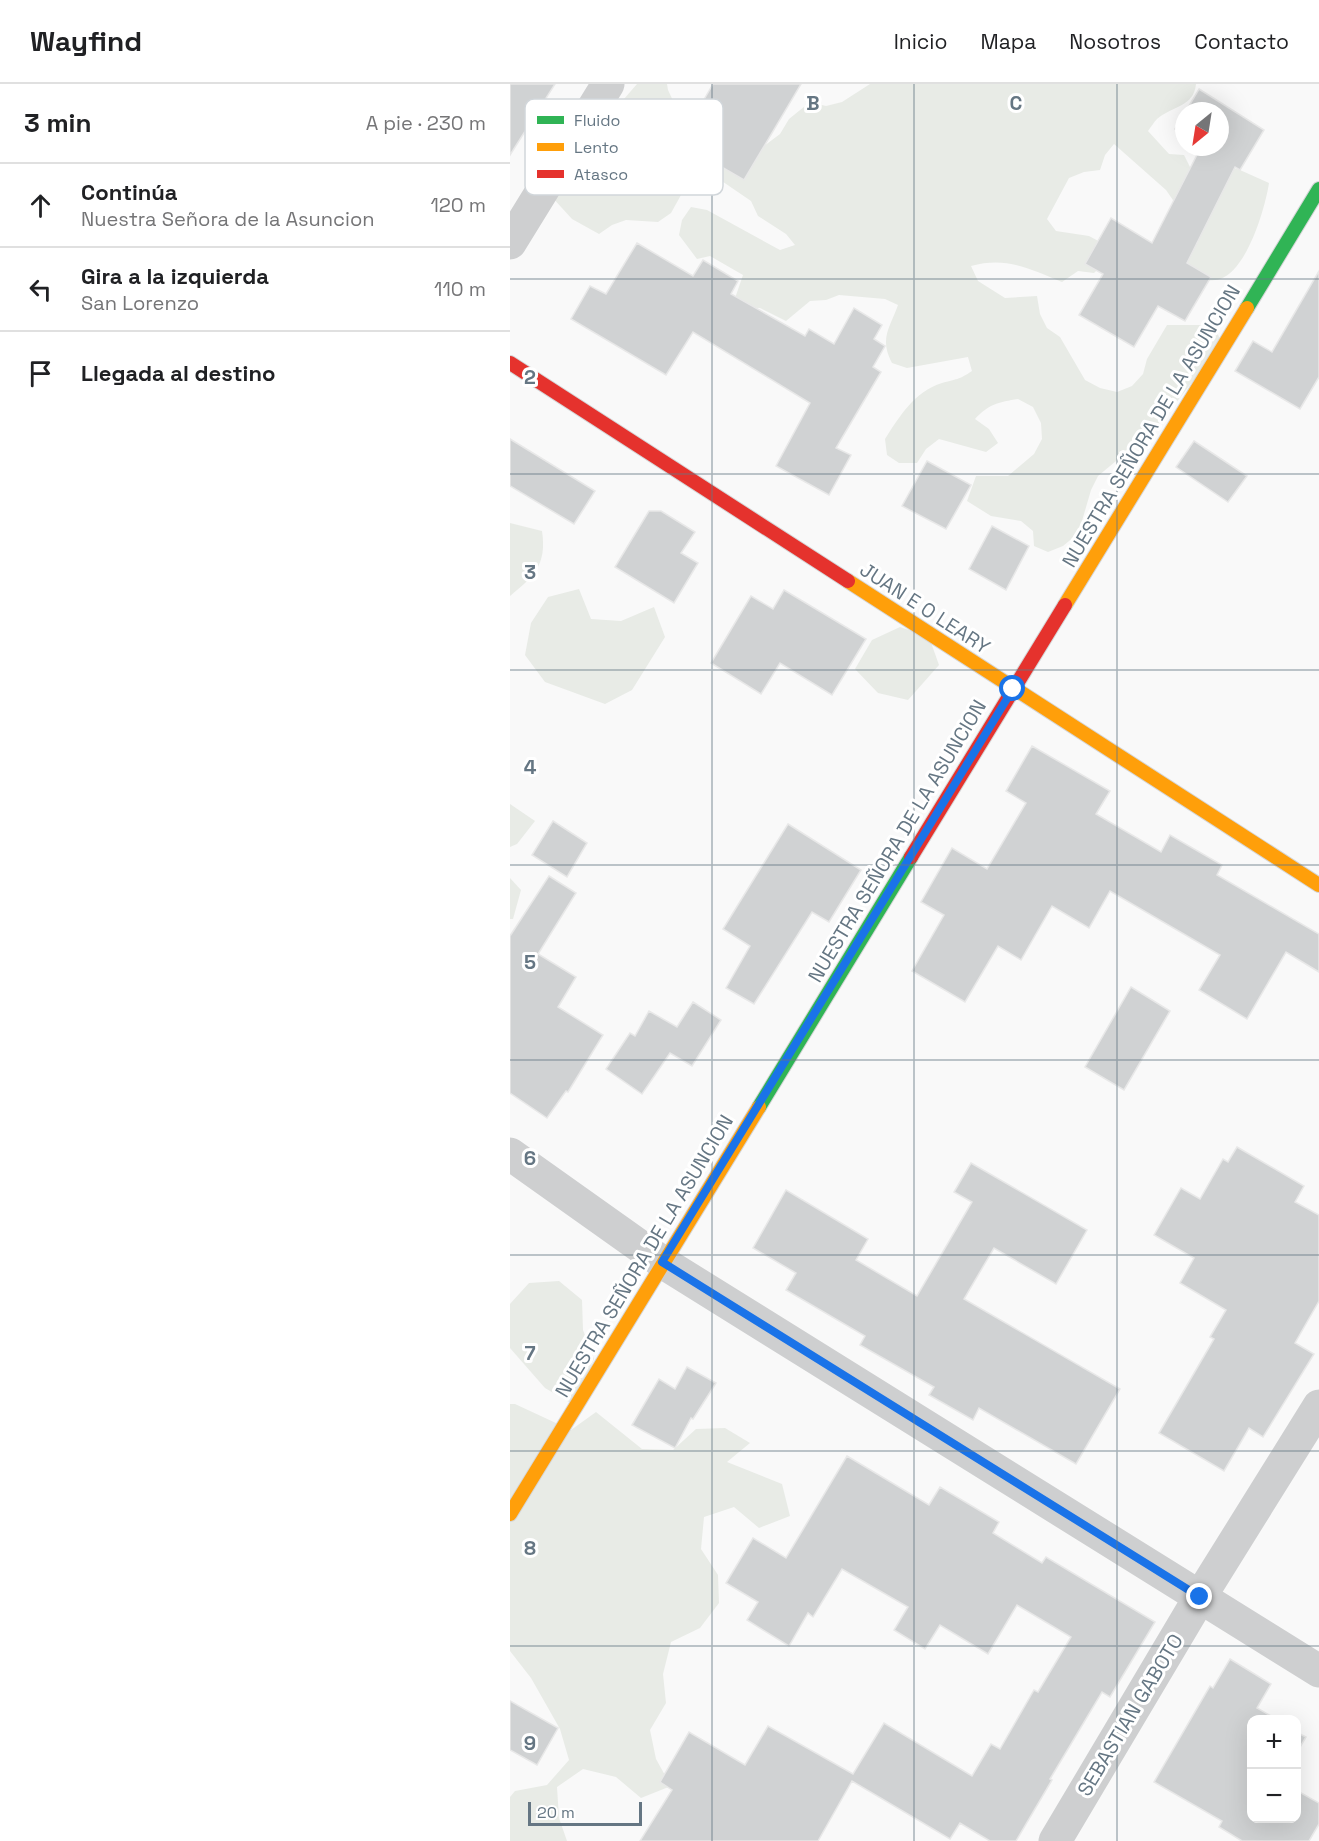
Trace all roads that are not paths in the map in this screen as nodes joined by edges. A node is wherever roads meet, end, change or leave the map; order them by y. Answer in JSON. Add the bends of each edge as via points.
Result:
{"nodes":[{"id":1,"x":608,"y":84,"type":"edge"},
{"id":2,"x":599,"y":99,"type":"edge"},
{"id":3,"x":1319,"y":189,"type":"edge"},
{"id":4,"x":540,"y":195,"type":"edge"},
{"id":5,"x":510,"y":243,"type":"edge"},
{"id":6,"x":510,"y":363,"type":"edge"},
{"id":7,"x":1013,"y":689,"type":"junction"},
{"id":8,"x":1319,"y":885,"type":"edge"},
{"id":9,"x":510,"y":1154,"type":"edge"},
{"id":10,"x":662,"y":1262,"type":"junction"},
{"id":11,"x":1319,"y":1406,"type":"edge"},
{"id":12,"x":510,"y":1514,"type":"edge"},
{"id":13,"x":1200,"y":1597,"type":"junction"},
{"id":14,"x":1319,"y":1671,"type":"edge"},
{"id":15,"x":1055,"y":1841,"type":"edge"}],
"edges":[{"from":1,"to":2,"type":"street"},
{"from":3,"to":7,"type":"street","name":"NUESTRA SEÑORA DE LA ASUNCION"},
{"from":4,"to":5,"type":"street"},
{"from":6,"to":7,"type":"street","name":"JUAN E O LEARY"},
{"from":7,"to":8,"type":"street","name":"JUAN E O LEARY"},
{"from":7,"to":10,"type":"street","name":"NUESTRA SEÑORA DE LA ASUNCION"},
{"from":9,"to":10,"type":"street"},
{"from":10,"to":12,"type":"street","name":"NUESTRA SEÑORA DE LA ASUNCION"},
{"from":10,"to":13,"type":"street"},
{"from":11,"to":13,"type":"street","name":"SEBASTIAN GABOTO"},
{"from":13,"to":14,"type":"street"},
{"from":13,"to":15,"type":"street","name":"SEBASTIAN GABOTO"}]}
